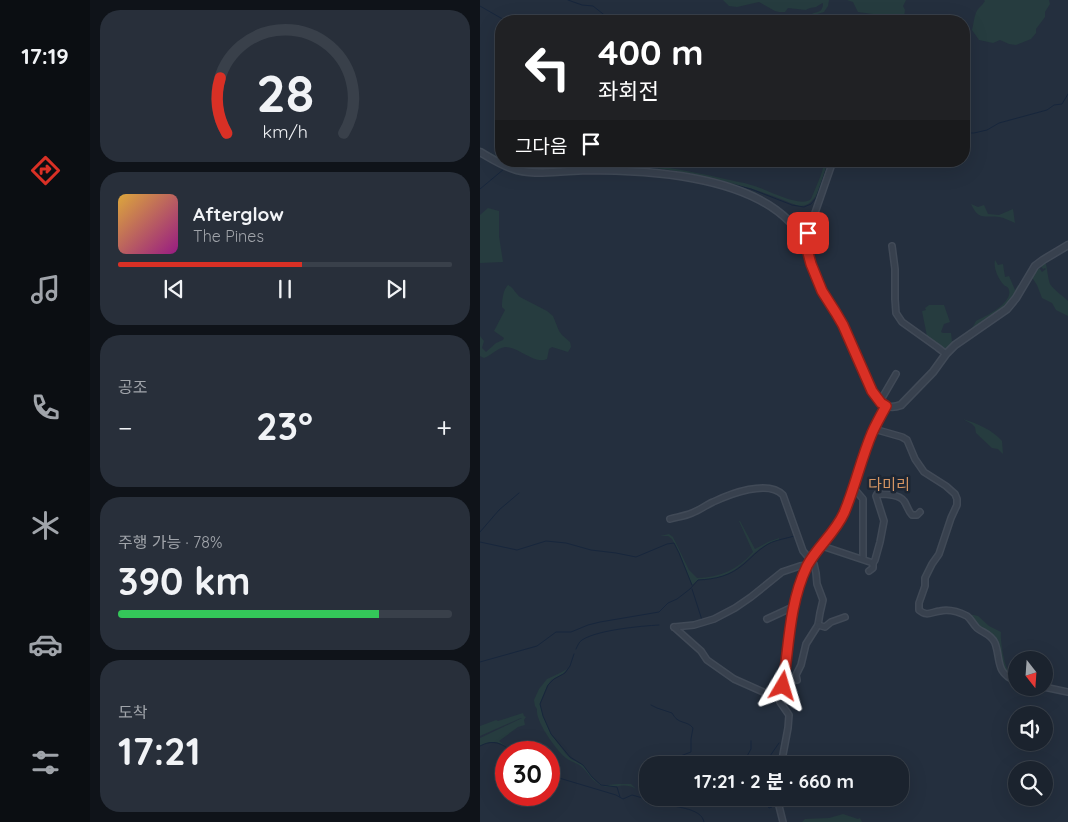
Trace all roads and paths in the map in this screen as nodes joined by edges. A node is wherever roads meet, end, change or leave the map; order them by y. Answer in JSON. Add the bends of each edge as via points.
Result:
{"nodes":[{"id":1,"x":480,"y":152,"type":"edge"},
{"id":2,"x":495,"y":161,"type":"edge"},
{"id":3,"x":508,"y":167,"type":"edge"},
{"id":4,"x":831,"y":167,"type":"edge"},
{"id":5,"x":1068,"y":245,"type":"edge"},
{"id":6,"x":892,"y":246,"type":"dead end"},
{"id":7,"x":807,"y":249,"type":"junction"},
{"id":8,"x":946,"y":354,"type":"junction"},
{"id":9,"x":896,"y":374,"type":"dead end"},
{"id":10,"x":884,"y":404,"type":"junction"},
{"id":11,"x":874,"y":429,"type":"junction"},
{"id":12,"x":853,"y":490,"type":"junction"},
{"id":13,"x":920,"y":512,"type":"dead end"},
{"id":14,"x":670,"y":519,"type":"dead end"},
{"id":15,"x":822,"y":546,"type":"junction"},
{"id":16,"x":811,"y":559,"type":"junction"},
{"id":17,"x":863,"y":559,"type":"junction"},
{"id":18,"x":873,"y":563,"type":"junction"},
{"id":19,"x":808,"y":565,"type":"junction"},
{"id":20,"x":869,"y":571,"type":"dead end"},
{"id":21,"x":794,"y":607,"type":"junction"},
{"id":22,"x":846,"y":617,"type":"dead end"},
{"id":23,"x":767,"y":619,"type":"dead end"},
{"id":24,"x":818,"y":625,"type":"junction"},
{"id":25,"x":1008,"y":677,"type":"edge"},
{"id":26,"x":797,"y":680,"type":"dead end"},
{"id":27,"x":1053,"y":689,"type":"edge"},
{"id":28,"x":1068,"y":692,"type":"edge"},
{"id":29,"x":781,"y":698,"type":"junction"},
{"id":30,"x":783,"y":756,"type":"edge"},
{"id":31,"x":779,"y":806,"type":"edge"},
{"id":32,"x":783,"y":822,"type":"edge"}],
"edges":[{"from":1,"to":2,"type":"street"},
{"from":3,"to":7,"type":"street","via":[[526,172],[653,172],[723,186],[752,196],[778,212],[799,232]]},
{"from":4,"to":7,"type":"street","via":[[808,233]]},
{"from":5,"to":8,"type":"street","via":[[1035,266],[1007,309]]},
{"from":6,"to":8,"type":"street","via":[[896,313],[902,322]]},
{"from":7,"to":10,"type":"street","via":[[822,291],[843,325],[872,391]]},
{"from":8,"to":10,"type":"street","via":[[901,405]]},
{"from":9,"to":10,"type":"street","via":[[882,398]]},
{"from":10,"to":11,"type":"street"},
{"from":11,"to":12,"type":"street"},
{"from":11,"to":25,"type":"street","via":[[907,440],[924,472],[946,486],[957,499],[958,505],[940,554],[925,578],[919,610],[928,615],[941,610],[954,611],[970,619],[992,638],[1000,666]]},
{"from":12,"to":15,"type":"street","via":[[842,518]]},
{"from":12,"to":17,"type":"street","via":[[863,499]]},
{"from":13,"to":18,"type":"street","via":[[912,515],[904,500],[877,494],[884,521]]},
{"from":14,"to":16,"type":"street","via":[[692,514],[713,501],[756,487],[774,489],[783,495],[803,551]]},
{"from":15,"to":16,"type":"street"},
{"from":15,"to":17,"type":"street"},
{"from":16,"to":19,"type":"street"},
{"from":16,"to":24,"type":"street","via":[[823,600]]},
{"from":17,"to":18,"type":"street"},
{"from":18,"to":20,"type":"street"},
{"from":19,"to":21,"type":"street","via":[[799,584]]},
{"from":19,"to":29,"type":"street","via":[[782,572],[751,597],[714,619],[674,627],[707,660],[734,679]]},
{"from":21,"to":23,"type":"street"},
{"from":21,"to":29,"type":"street"},
{"from":22,"to":24,"type":"street","via":[[825,627]]},
{"from":24,"to":26,"type":"street","via":[[806,644]]},
{"from":27,"to":28,"type":"street"},
{"from":29,"to":30,"type":"street","via":[[780,704],[789,715]]},
{"from":31,"to":32,"type":"street"}]}
